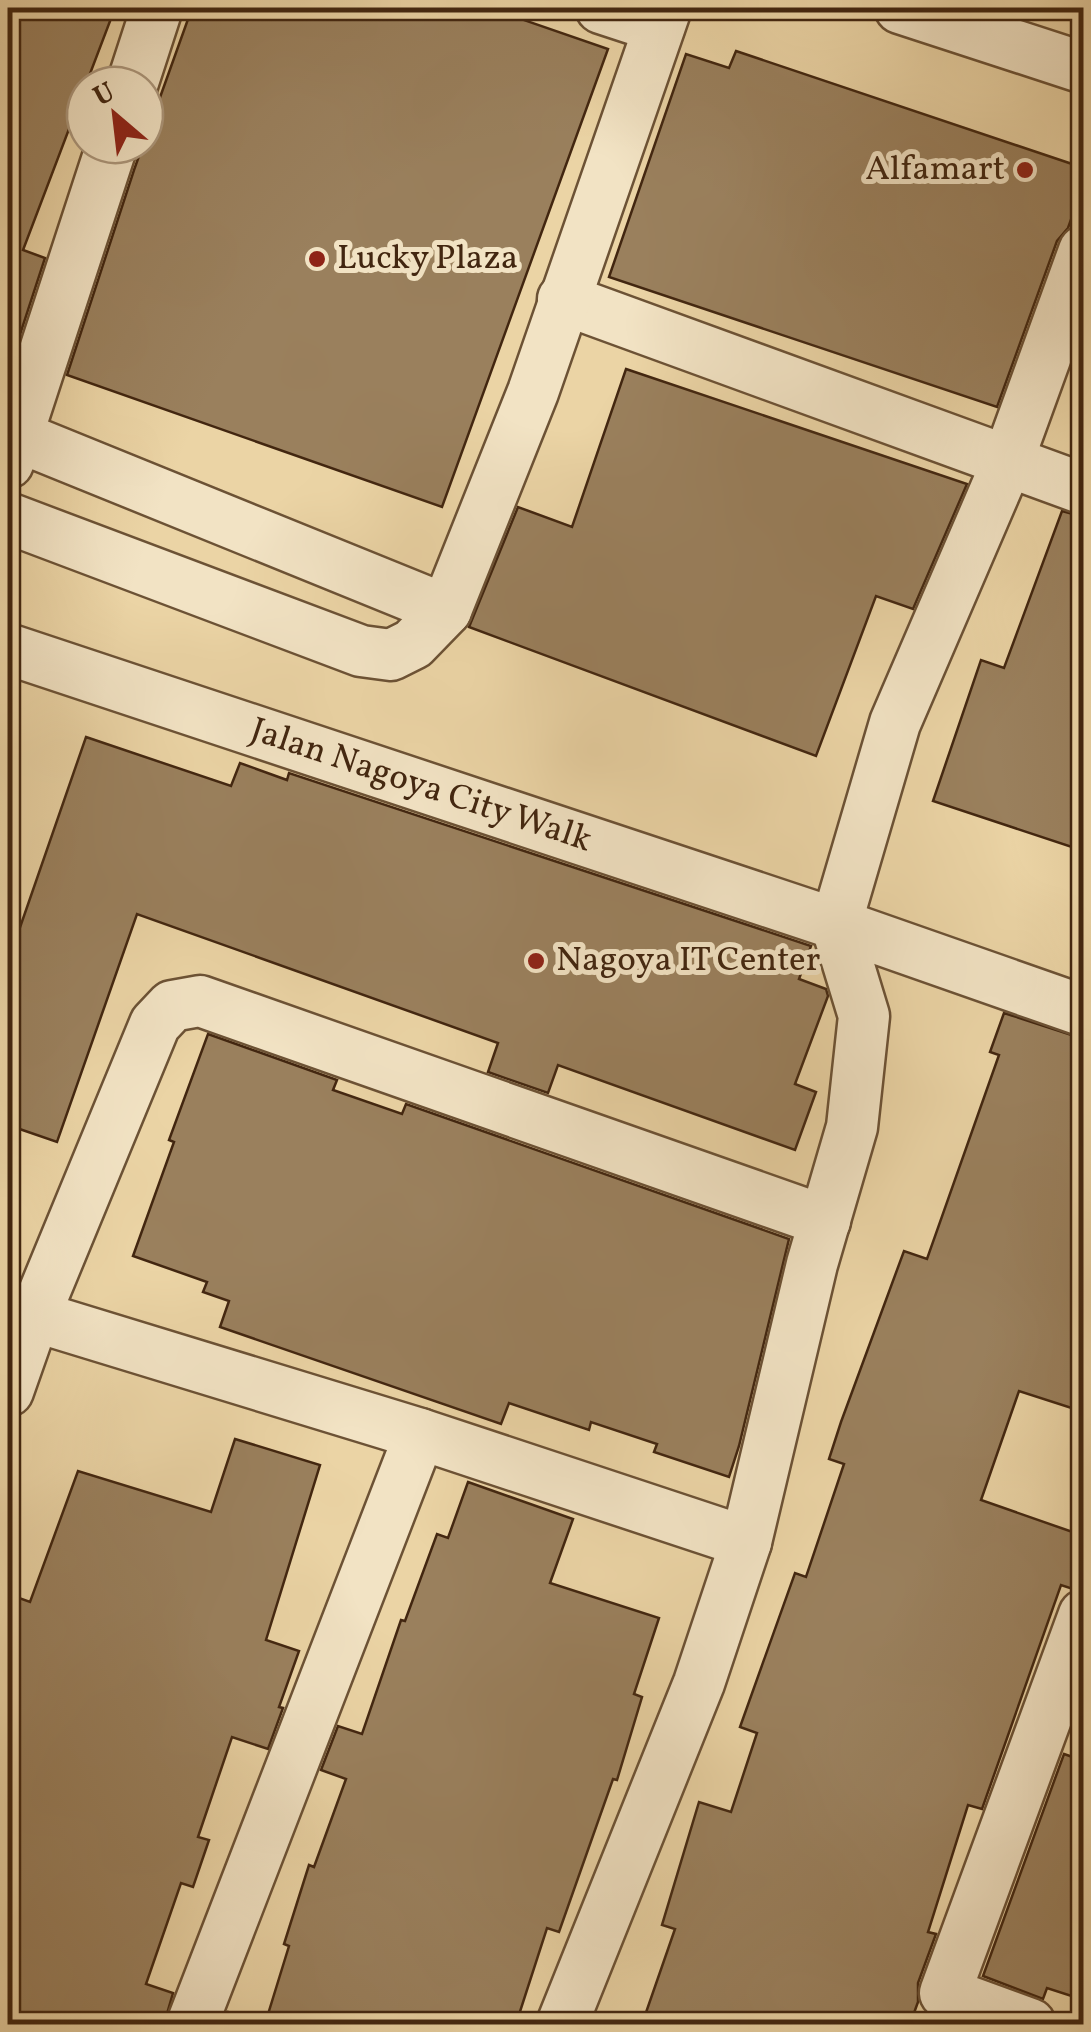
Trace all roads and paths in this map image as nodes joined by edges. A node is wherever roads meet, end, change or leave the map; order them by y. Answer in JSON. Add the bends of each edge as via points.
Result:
{"nodes":[{"id":1,"x":157,"y":8,"type":"edge"},
{"id":2,"x":601,"y":8,"type":"edge"},
{"id":3,"x":900,"y":8,"type":"edge"},
{"id":4,"x":663,"y":17,"type":"edge"},
{"id":5,"x":138,"y":65,"type":"edge"},
{"id":6,"x":1084,"y":68,"type":"edge"},
{"id":7,"x":105,"y":165,"type":"edge"},
{"id":8,"x":1084,"y":252,"type":"edge"},
{"id":9,"x":563,"y":299,"type":"junction"},
{"id":10,"x":12,"y":450,"type":"edge"},
{"id":11,"x":1006,"y":463,"type":"junction"},
{"id":12,"x":1084,"y":488,"type":"edge"},
{"id":13,"x":8,"y":518,"type":"edge"},
{"id":14,"x":446,"y":610,"type":"junction"},
{"id":15,"x":8,"y":649,"type":"edge"},
{"id":16,"x":836,"y":924,"type":"junction"},
{"id":17,"x":1084,"y":1011,"type":"edge"},
{"id":18,"x":826,"y":1221,"type":"junction"},
{"id":19,"x":21,"y":1312,"type":"edge"},
{"id":20,"x":8,"y":1392,"type":"edge"},
{"id":21,"x":420,"y":1434,"type":"junction"},
{"id":22,"x":746,"y":1542,"type":"junction"},
{"id":23,"x":1084,"y":1615,"type":"edge"},
{"id":24,"x":1062,"y":1742,"type":"edge"},
{"id":25,"x":192,"y":2024,"type":"edge"},
{"id":26,"x":562,"y":2024,"type":"edge"},
{"id":27,"x":1030,"y":2024,"type":"edge"}],
"edges":[{"from":1,"to":5,"type":"street"},
{"from":2,"to":4,"type":"street"},
{"from":3,"to":6,"type":"street"},
{"from":4,"to":9,"type":"street"},
{"from":7,"to":10,"type":"street"},
{"from":8,"to":11,"type":"street"},
{"from":9,"to":11,"type":"street"},
{"from":9,"to":14,"type":"street","via":[[534,392]]},
{"from":10,"to":14,"type":"street"},
{"from":11,"to":12,"type":"street"},
{"from":11,"to":16,"type":"street","via":[[895,723]]},
{"from":13,"to":14,"type":"street","via":[[361,651],[391,655],[413,644]]},
{"from":15,"to":16,"type":"street","name":"Jalan Nagoya City Walk"},
{"from":16,"to":17,"type":"street","name":"Jalan Nagoya City Walk"},
{"from":16,"to":18,"type":"street","via":[[864,1016],[852,1127]]},
{"from":18,"to":19,"type":"street","via":[[200,1000],[172,1006],[155,1024]]},
{"from":18,"to":22,"type":"street"},
{"from":19,"to":20,"type":"street"},
{"from":19,"to":21,"type":"street"},
{"from":21,"to":22,"type":"street"},
{"from":21,"to":25,"type":"street"},
{"from":22,"to":26,"type":"street","via":[[699,1683]]},
{"from":23,"to":24,"type":"street"},
{"from":24,"to":27,"type":"street","via":[[945,1993]]}]}
